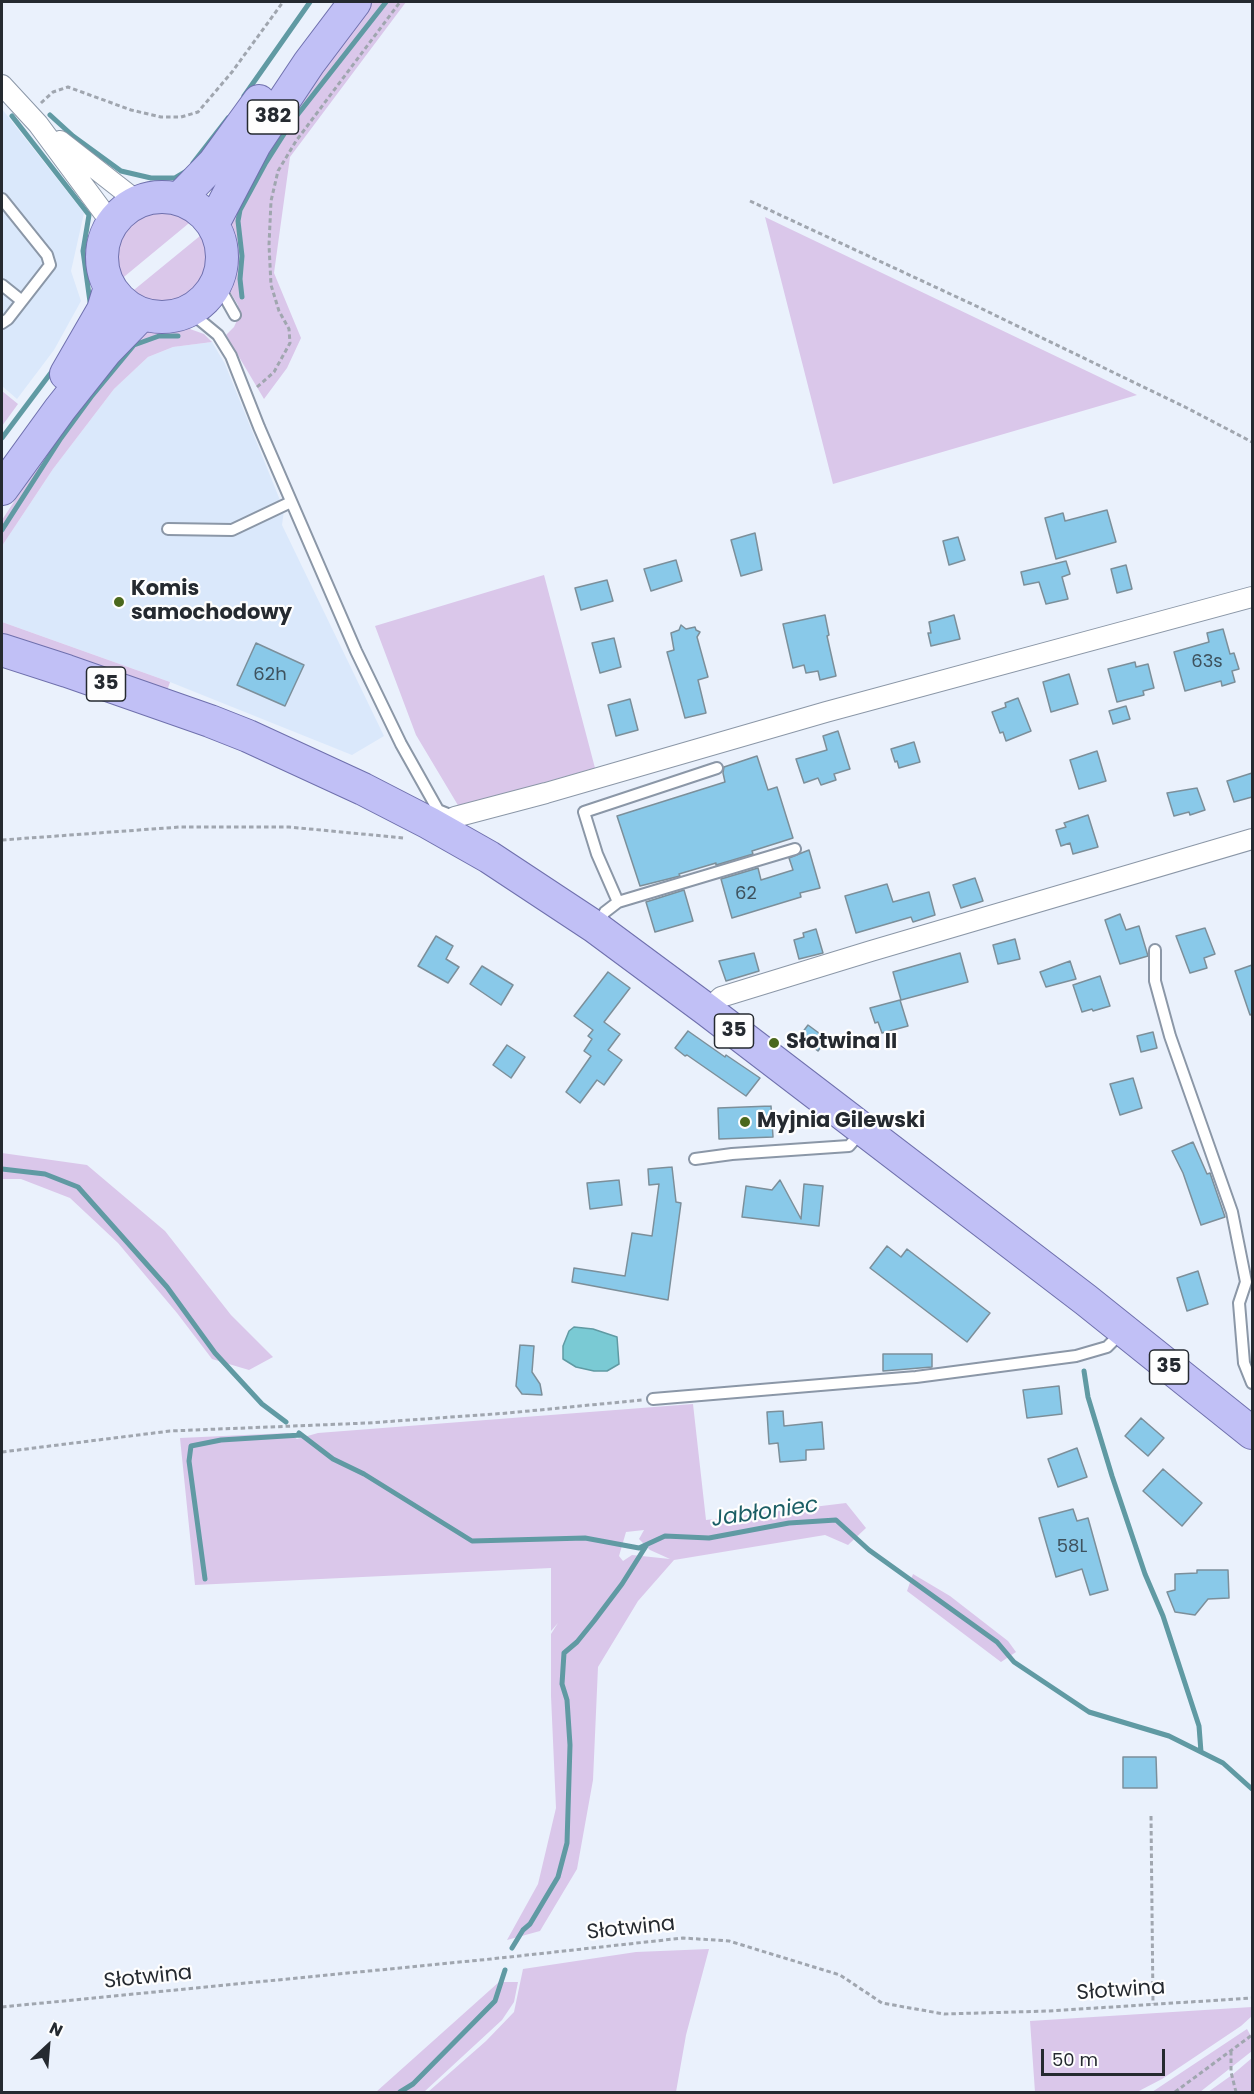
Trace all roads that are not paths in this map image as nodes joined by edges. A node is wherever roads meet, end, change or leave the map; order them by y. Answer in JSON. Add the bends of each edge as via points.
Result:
{"nodes":[{"id":1,"x":327,"y":2,"type":"edge"},
{"id":2,"x":355,"y":2,"type":"edge"},
{"id":3,"x":2,"y":85,"type":"edge"},
{"id":4,"x":33,"y":119,"type":"junction"},
{"id":5,"x":179,"y":199,"type":"junction"},
{"id":6,"x":138,"y":202,"type":"junction"},
{"id":7,"x":3,"y":204,"type":"edge"},
{"id":8,"x":112,"y":224,"type":"junction"},
{"id":9,"x":213,"y":224,"type":"junction"},
{"id":10,"x":217,"y":283,"type":"junction"},
{"id":11,"x":2,"y":285,"type":"edge"},
{"id":12,"x":110,"y":287,"type":"junction"},
{"id":13,"x":22,"y":301,"type":"junction"},
{"id":14,"x":189,"y":311,"type":"junction"},
{"id":15,"x":142,"y":314,"type":"junction"},
{"id":16,"x":235,"y":315,"type":"dead end"},
{"id":17,"x":2,"y":323,"type":"edge"},
{"id":18,"x":2,"y":463,"type":"edge"},
{"id":19,"x":2,"y":489,"type":"edge"},
{"id":20,"x":291,"y":502,"type":"junction"},
{"id":21,"x":168,"y":529,"type":"dead end"},
{"id":22,"x":1252,"y":597,"type":"edge"},
{"id":23,"x":2,"y":650,"type":"edge"},
{"id":24,"x":717,"y":768,"type":"dead end"},
{"id":25,"x":444,"y":825,"type":"junction"},
{"id":26,"x":1252,"y":839,"type":"edge"},
{"id":27,"x":795,"y":849,"type":"dead end"},
{"id":28,"x":618,"y":902,"type":"junction"},
{"id":29,"x":595,"y":927,"type":"junction"},
{"id":30,"x":1155,"y":950,"type":"dead end"},
{"id":31,"x":706,"y":1010,"type":"junction"},
{"id":32,"x":864,"y":1129,"type":"junction"},
{"id":33,"x":695,"y":1159,"type":"dead end"},
{"id":34,"x":1123,"y":1331,"type":"junction"},
{"id":35,"x":1252,"y":1383,"type":"edge"},
{"id":36,"x":653,"y":1399,"type":"road end"},
{"id":37,"x":1252,"y":1433,"type":"edge"}],
"edges":[{"from":1,"to":5,"type":"main road","number":"382","via":[[214,163]]},
{"from":2,"to":9,"type":"main road","number":"382","via":[[255,144]]},
{"from":3,"to":4,"type":"street"},
{"from":4,"to":6,"type":"street"},
{"from":4,"to":8,"type":"street"},
{"from":5,"to":6,"type":"main road","via":[[165,197]]},
{"from":5,"to":9,"type":"main road","via":[[198,208]]},
{"from":6,"to":8,"type":"main road"},
{"from":7,"to":13,"type":"lane","via":[[47,255],[50,265]]},
{"from":8,"to":12,"type":"main road","via":[[102,249]]},
{"from":9,"to":10,"type":"main road","via":[[223,259]]},
{"from":10,"to":14,"type":"main road"},
{"from":10,"to":16,"type":"lane"},
{"from":11,"to":13,"type":"lane"},
{"from":12,"to":15,"type":"main road"},
{"from":12,"to":18,"type":"main road","via":[[103,310],[70,367]]},
{"from":13,"to":17,"type":"lane"},
{"from":14,"to":15,"type":"main road","via":[[174,316]]},
{"from":14,"to":20,"type":"lane","via":[[218,335],[231,356]]},
{"from":15,"to":19,"type":"main road","via":[[106,351]]},
{"from":20,"to":21,"type":"lane","via":[[232,531]]},
{"from":20,"to":25,"type":"lane","via":[[356,651]]},
{"from":22,"to":25,"type":"street","via":[[826,712]]},
{"from":23,"to":25,"type":"main road","number":"35","via":[[210,721]]},
{"from":24,"to":28,"type":"lane","via":[[584,812]]},
{"from":25,"to":29,"type":"main road","number":"35"},
{"from":26,"to":31,"type":"street","via":[[721,997]]},
{"from":27,"to":28,"type":"lane"},
{"from":28,"to":29,"type":"lane"},
{"from":29,"to":31,"type":"main road","number":"35"},
{"from":30,"to":35,"type":"lane","via":[[1155,981],[1170,1036],[1232,1212],[1246,1282],[1239,1303],[1244,1363]]},
{"from":31,"to":32,"type":"main road","number":"35"},
{"from":32,"to":33,"type":"lane","via":[[849,1146]]},
{"from":32,"to":34,"type":"main road","number":"35"},
{"from":34,"to":36,"type":"lane","via":[[1107,1347],[1076,1356],[916,1377]]},
{"from":34,"to":37,"type":"main road","number":"35"}]}
